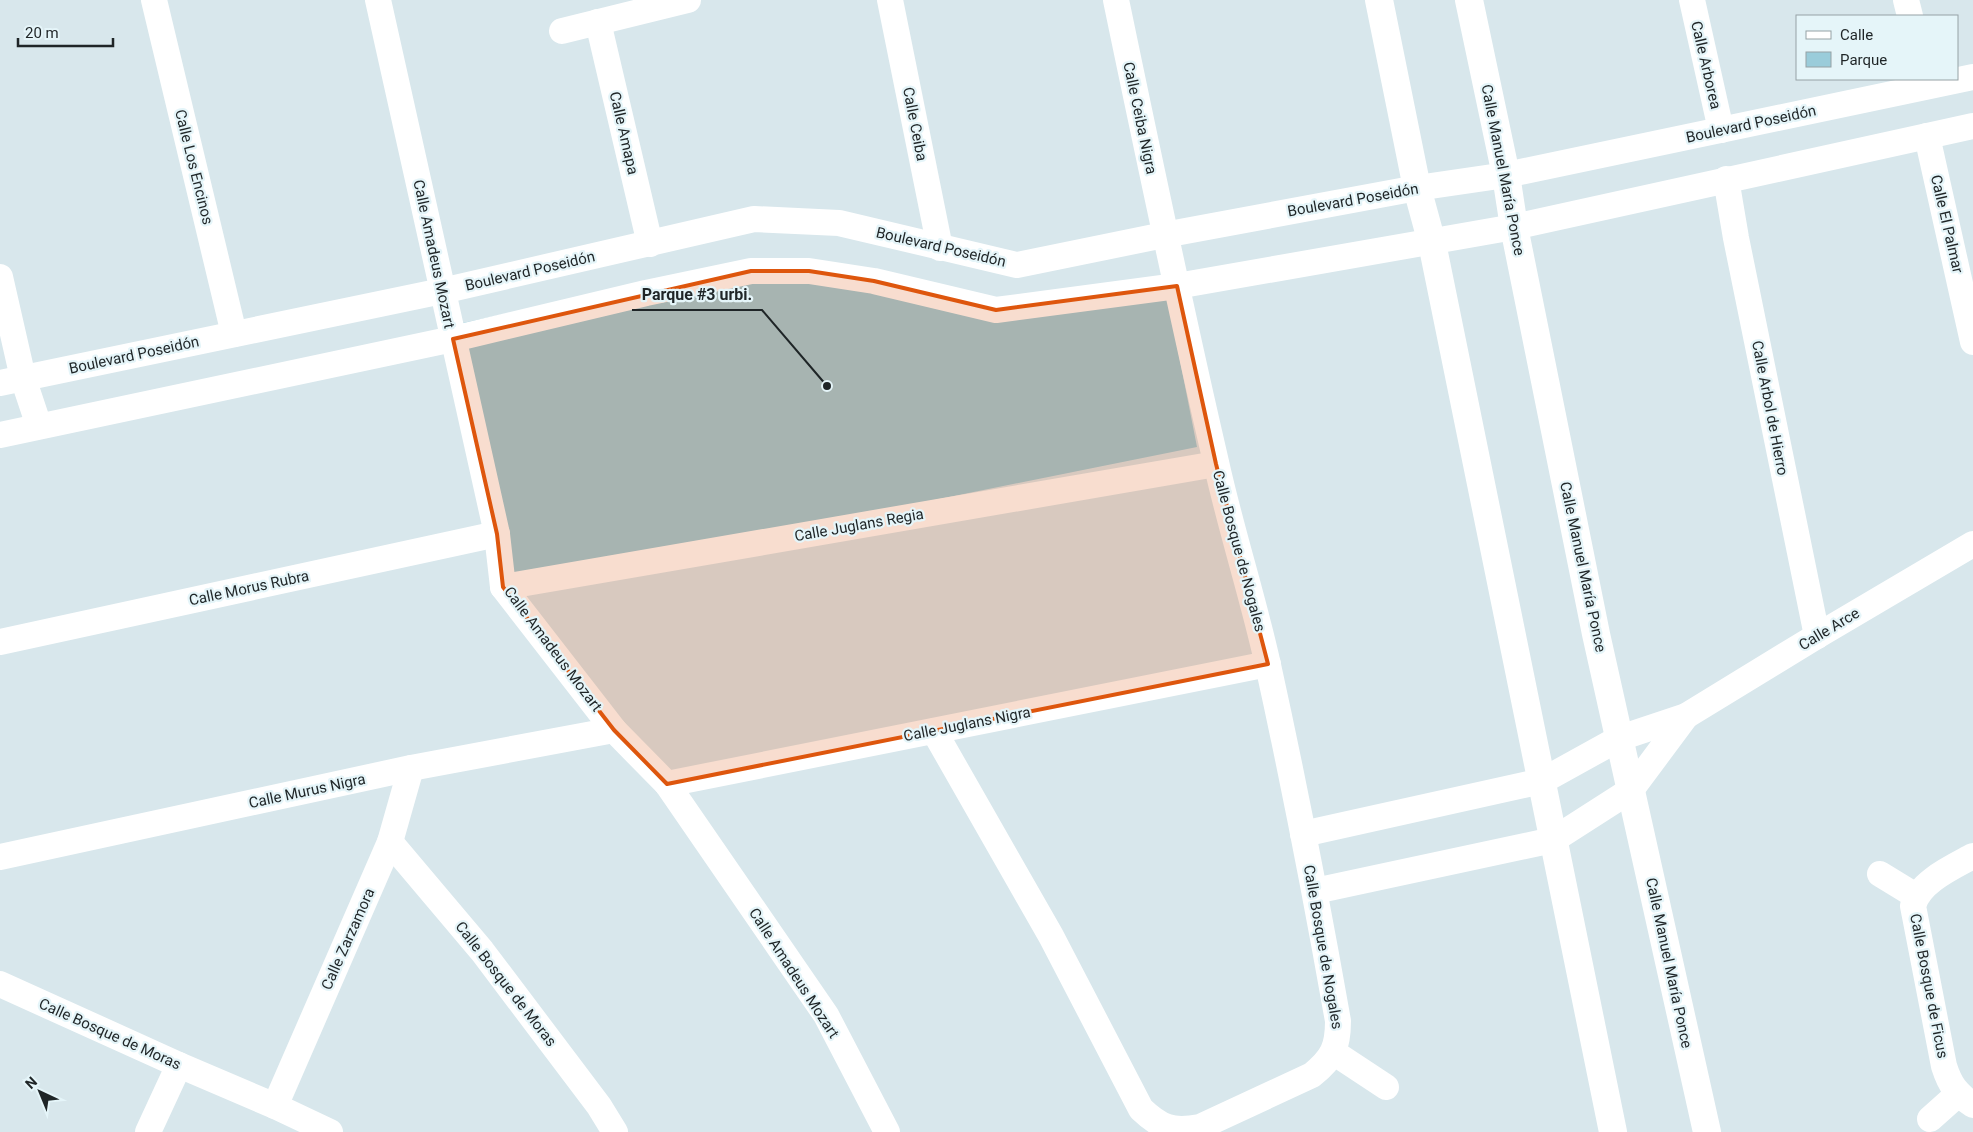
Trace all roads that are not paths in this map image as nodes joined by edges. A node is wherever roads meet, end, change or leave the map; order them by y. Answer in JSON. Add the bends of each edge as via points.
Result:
{"nodes":[{"id":1,"x":154,"y":0,"type":"edge"},
{"id":2,"x":378,"y":0,"type":"edge"},
{"id":3,"x":688,"y":0,"type":"edge"},
{"id":4,"x":890,"y":0,"type":"edge"},
{"id":5,"x":1116,"y":0,"type":"edge"},
{"id":6,"x":1379,"y":0,"type":"edge"},
{"id":7,"x":1469,"y":0,"type":"edge"},
{"id":8,"x":1692,"y":0,"type":"edge"},
{"id":9,"x":1906,"y":0,"type":"edge"},
{"id":10,"x":1910,"y":15,"type":"edge"},
{"id":11,"x":598,"y":22,"type":"junction"},
{"id":12,"x":562,"y":31,"type":"dead end"},
{"id":13,"x":1973,"y":77,"type":"edge"},
{"id":14,"x":1958,"y":79,"type":"edge"},
{"id":15,"x":1949,"y":80,"type":"edge"},
{"id":16,"x":1925,"y":83,"type":"edge"},
{"id":17,"x":1973,"y":126,"type":"edge"},
{"id":18,"x":1721,"y":130,"type":"junction"},
{"id":19,"x":1927,"y":136,"type":"junction"},
{"id":20,"x":1506,"y":175,"type":"junction"},
{"id":21,"x":1726,"y":179,"type":"junction"},
{"id":22,"x":1417,"y":188,"type":"junction"},
{"id":23,"x":1514,"y":227,"type":"junction"},
{"id":24,"x":1164,"y":235,"type":"junction"},
{"id":25,"x":1432,"y":242,"type":"junction"},
{"id":26,"x":650,"y":244,"type":"junction"},
{"id":27,"x":940,"y":248,"type":"junction"},
{"id":28,"x":0,"y":277,"type":"edge"},
{"id":29,"x":1177,"y":286,"type":"junction"},
{"id":30,"x":442,"y":290,"type":"junction"},
{"id":31,"x":234,"y":334,"type":"junction"},
{"id":32,"x":452,"y":339,"type":"junction"},
{"id":33,"x":1973,"y":342,"type":"edge"},
{"id":34,"x":12,"y":381,"type":"edge"},
{"id":35,"x":39,"y":426,"type":"junction"},
{"id":36,"x":0,"y":435,"type":"edge"},
{"id":37,"x":1216,"y":464,"type":"junction"},
{"id":38,"x":497,"y":534,"type":"junction"},
{"id":39,"x":1973,"y":544,"type":"edge"},
{"id":40,"x":503,"y":587,"type":"junction"},
{"id":41,"x":1817,"y":636,"type":"junction"},
{"id":42,"x":0,"y":642,"type":"edge"},
{"id":43,"x":1268,"y":664,"type":"junction"},
{"id":44,"x":1686,"y":716,"type":"junction"},
{"id":45,"x":614,"y":730,"type":"junction"},
{"id":46,"x":934,"y":731,"type":"junction"},
{"id":47,"x":1620,"y":738,"type":"junction"},
{"id":48,"x":411,"y":768,"type":"junction"},
{"id":49,"x":1542,"y":782,"type":"junction"},
{"id":50,"x":666,"y":784,"type":"junction"},
{"id":51,"x":1631,"y":790,"type":"junction"},
{"id":52,"x":1303,"y":834,"type":"junction"},
{"id":53,"x":1553,"y":840,"type":"junction"},
{"id":54,"x":390,"y":842,"type":"junction"},
{"id":55,"x":0,"y":857,"type":"edge"},
{"id":56,"x":1968,"y":864,"type":"edge"},
{"id":57,"x":1880,"y":874,"type":"dead end"},
{"id":58,"x":1315,"y":891,"type":"junction"},
{"id":59,"x":1916,"y":896,"type":"junction"},
{"id":60,"x":0,"y":984,"type":"edge"},
{"id":61,"x":1333,"y":1052,"type":"junction"},
{"id":62,"x":179,"y":1065,"type":"junction"},
{"id":63,"x":1386,"y":1086,"type":"dead end"},
{"id":64,"x":1966,"y":1099,"type":"edge"},
{"id":65,"x":275,"y":1106,"type":"junction"},
{"id":66,"x":1930,"y":1119,"type":"dead end"},
{"id":67,"x":1166,"y":1130,"type":"edge"},
{"id":68,"x":148,"y":1132,"type":"edge"},
{"id":69,"x":330,"y":1132,"type":"edge"},
{"id":70,"x":615,"y":1132,"type":"edge"},
{"id":71,"x":887,"y":1132,"type":"edge"},
{"id":72,"x":1613,"y":1132,"type":"edge"},
{"id":73,"x":1707,"y":1132,"type":"edge"}],
"edges":[{"from":1,"to":31,"type":"street","name":"Calle Los Encinos"},
{"from":2,"to":30,"type":"street","name":"Calle Amadeus Mozart"},
{"from":3,"to":11,"type":"street"},
{"from":4,"to":27,"type":"street","name":"Calle Ceiba"},
{"from":5,"to":24,"type":"street","name":"Calle Ceiba Nigra"},
{"from":6,"to":22,"type":"street"},
{"from":7,"to":20,"type":"street","name":"Calle Manuel María Ponce"},
{"from":8,"to":18,"type":"street","name":"Calle Arborea"},
{"from":9,"to":10,"type":"street"},
{"from":11,"to":12,"type":"street"},
{"from":11,"to":26,"type":"street","name":"Calle Amapa"},
{"from":13,"to":14,"type":"street","name":"Boulevard Poseidón"},
{"from":15,"to":16,"type":"street","name":"Boulevard Poseidón"},
{"from":16,"to":18,"type":"street","name":"Boulevard Poseidón"},
{"from":17,"to":19,"type":"street"},
{"from":18,"to":20,"type":"street","name":"Boulevard Poseidón"},
{"from":19,"to":21,"type":"street"},
{"from":19,"to":33,"type":"street","name":"Calle El Palmar"},
{"from":20,"to":22,"type":"street","name":"Boulevard Poseidón"},
{"from":20,"to":23,"type":"street","name":"Calle Manuel María Ponce"},
{"from":21,"to":23,"type":"street"},
{"from":21,"to":41,"type":"street","name":"Calle Arbol de Hierro"},
{"from":22,"to":24,"type":"street","name":"Boulevard Poseidón"},
{"from":22,"to":25,"type":"street"},
{"from":23,"to":25,"type":"street"},
{"from":23,"to":47,"type":"street","name":"Calle Manuel María Ponce"},
{"from":24,"to":27,"type":"street","name":"Boulevard Poseidón","via":[[1017,265]]},
{"from":24,"to":29,"type":"street","name":"Calle Bosque de Nogales"},
{"from":25,"to":29,"type":"street"},
{"from":25,"to":49,"type":"street"},
{"from":26,"to":27,"type":"street","name":"Boulevard Poseidón","via":[[754,219],[839,223]]},
{"from":26,"to":30,"type":"street","name":"Boulevard Poseidón"},
{"from":28,"to":34,"type":"street"},
{"from":29,"to":32,"type":"street","via":[[996,310],[874,281],[808,271],[751,271]]},
{"from":29,"to":37,"type":"street","name":"Calle Bosque de Nogales"},
{"from":30,"to":31,"type":"street","name":"Boulevard Poseidón"},
{"from":30,"to":32,"type":"street","name":"Calle Amadeus Mozart"},
{"from":31,"to":34,"type":"street","name":"Boulevard Poseidón"},
{"from":32,"to":35,"type":"street"},
{"from":32,"to":38,"type":"street","name":"Calle Amadeus Mozart"},
{"from":34,"to":35,"type":"street"},
{"from":35,"to":36,"type":"street"},
{"from":37,"to":40,"type":"street","name":"Calle Juglans Regia"},
{"from":37,"to":43,"type":"street","name":"Calle Bosque de Nogales"},
{"from":38,"to":40,"type":"street","name":"Calle Amadeus Mozart"},
{"from":38,"to":42,"type":"street","name":"Calle Morus Rubra"},
{"from":39,"to":41,"type":"street","name":"Calle Arce"},
{"from":40,"to":45,"type":"street","name":"Calle Amadeus Mozart"},
{"from":41,"to":44,"type":"street","name":"Calle Arce"},
{"from":43,"to":46,"type":"street","name":"Calle Juglans Nigra"},
{"from":43,"to":52,"type":"street","name":"Calle Bosque de Nogales"},
{"from":44,"to":47,"type":"street","name":"Calle Arce"},
{"from":44,"to":51,"type":"street","name":"Calle Arce"},
{"from":45,"to":48,"type":"street","name":"Calle Murus Nigra"},
{"from":45,"to":50,"type":"street","name":"Calle Amadeus Mozart"},
{"from":46,"to":50,"type":"street","name":"Calle Juglans Nigra"},
{"from":46,"to":67,"type":"street","name":"Calle Bosque de Nogales","via":[[1051,936],[1141,1109]]},
{"from":47,"to":49,"type":"street","name":"Calle Arce"},
{"from":47,"to":51,"type":"street","name":"Calle Manuel María Ponce"},
{"from":48,"to":54,"type":"street","name":"Calle Zarzamora"},
{"from":48,"to":55,"type":"street","name":"Calle Murus Nigra"},
{"from":49,"to":52,"type":"street","name":"Calle Arce"},
{"from":49,"to":53,"type":"street"},
{"from":50,"to":71,"type":"street","name":"Calle Amadeus Mozart","via":[[826,1015]]},
{"from":51,"to":53,"type":"street"},
{"from":51,"to":73,"type":"street","name":"Calle Manuel María Ponce"},
{"from":52,"to":58,"type":"street","name":"Calle Bosque de Nogales"},
{"from":53,"to":58,"type":"street"},
{"from":53,"to":72,"type":"street"},
{"from":54,"to":65,"type":"street","name":"Calle Zarzamora"},
{"from":54,"to":70,"type":"street","name":"Calle Bosque de Moras","via":[[482,951],[599,1106]]},
{"from":56,"to":59,"type":"street","name":"Calle Bosque de Ficus","via":[[1923,887]]},
{"from":57,"to":59,"type":"street"},
{"from":58,"to":61,"type":"street","name":"Calle Bosque de Nogales","via":[[1338,1021],[1338,1038]]},
{"from":59,"to":64,"type":"street","name":"Calle Bosque de Ficus","via":[[1914,906],[1944,1066],[1949,1082]]},
{"from":60,"to":62,"type":"street","name":"Calle Bosque de Moras"},
{"from":61,"to":63,"type":"street"},
{"from":61,"to":67,"type":"street","name":"Calle Bosque de Nogales","via":[[1326,1064],[1312,1075],[1200,1127]]},
{"from":62,"to":65,"type":"street","name":"Calle Bosque de Moras"},
{"from":62,"to":68,"type":"street"},
{"from":64,"to":66,"type":"street"},
{"from":65,"to":69,"type":"street","name":"Calle Bosque de Moras"}]}
